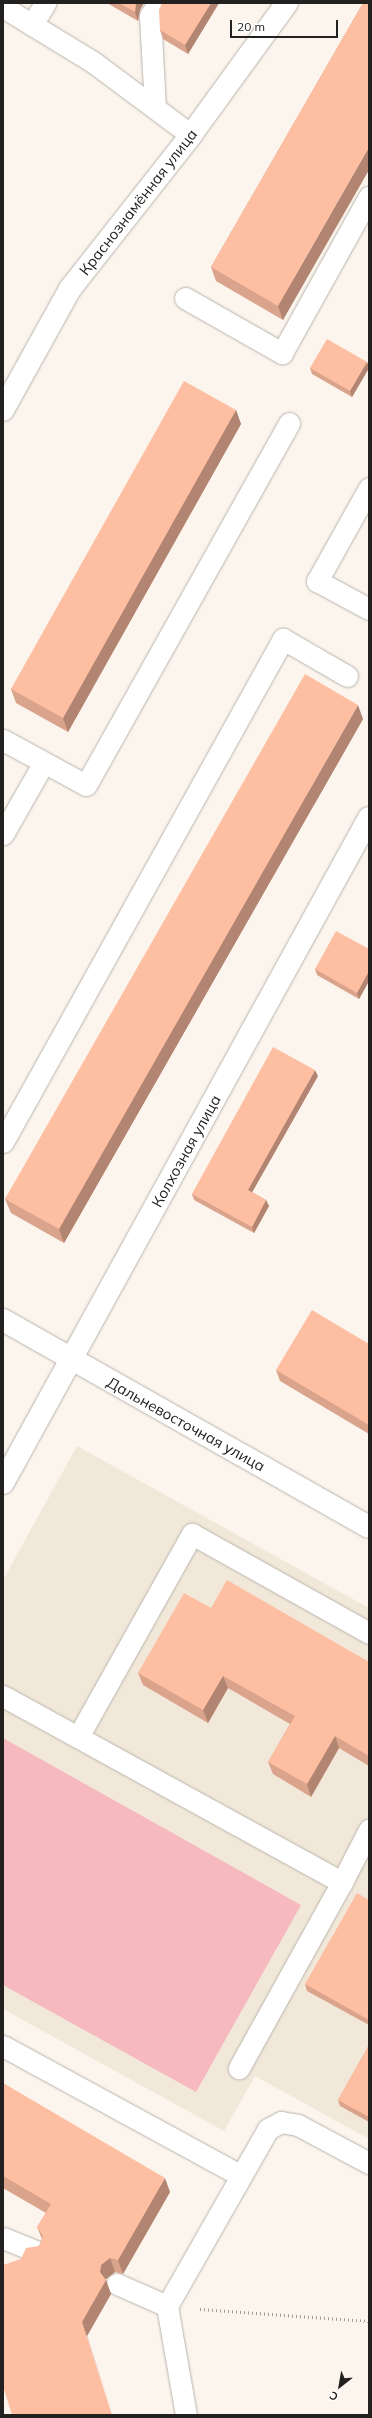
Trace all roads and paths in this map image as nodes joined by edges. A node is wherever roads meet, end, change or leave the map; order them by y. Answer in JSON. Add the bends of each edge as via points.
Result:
{"nodes":[{"id":1,"x":45,"y":3,"type":"edge"},
{"id":2,"x":158,"y":3,"type":"edge"},
{"id":3,"x":287,"y":3,"type":"edge"},
{"id":4,"x":3,"y":7,"type":"edge"},
{"id":5,"x":32,"y":25,"type":"junction"},
{"id":6,"x":154,"y":108,"type":"junction"},
{"id":7,"x":191,"y":135,"type":"junction"},
{"id":8,"x":369,"y":197,"type":"edge"},
{"id":9,"x":185,"y":298,"type":"dead end"},
{"id":10,"x":3,"y":410,"type":"edge"},
{"id":11,"x":290,"y":423,"type":"dead end"},
{"id":12,"x":369,"y":488,"type":"edge"},
{"id":13,"x":369,"y":609,"type":"edge"},
{"id":14,"x":347,"y":676,"type":"dead end"},
{"id":15,"x":3,"y":740,"type":"edge"},
{"id":16,"x":43,"y":764,"type":"junction"},
{"id":17,"x":369,"y":818,"type":"edge"},
{"id":18,"x":3,"y":834,"type":"edge"},
{"id":19,"x":3,"y":1142,"type":"edge"},
{"id":20,"x":3,"y":1320,"type":"edge"},
{"id":21,"x":71,"y":1359,"type":"junction"},
{"id":22,"x":3,"y":1483,"type":"edge"},
{"id":23,"x":369,"y":1527,"type":"edge"},
{"id":24,"x":369,"y":1633,"type":"edge"},
{"id":25,"x":3,"y":1696,"type":"edge"},
{"id":26,"x":78,"y":1737,"type":"junction"},
{"id":27,"x":369,"y":1830,"type":"edge"},
{"id":28,"x":342,"y":1882,"type":"junction"},
{"id":29,"x":3,"y":2046,"type":"edge"},
{"id":30,"x":239,"y":2068,"type":"dead end"},
{"id":31,"x":369,"y":2163,"type":"edge"},
{"id":32,"x":241,"y":2176,"type":"junction"},
{"id":33,"x":3,"y":2238,"type":"edge"},
{"id":34,"x":36,"y":2251,"type":"edge"},
{"id":35,"x":117,"y":2284,"type":"dead end"},
{"id":36,"x":167,"y":2306,"type":"junction"},
{"id":37,"x":369,"y":2321,"type":"edge"},
{"id":38,"x":186,"y":2415,"type":"edge"}],
"edges":[{"from":1,"to":5,"type":"lane"},
{"from":2,"to":6,"type":"lane","via":[[150,16]]},
{"from":3,"to":7,"type":"street","name":"Краснознамённая улица"},
{"from":4,"to":5,"type":"lane"},
{"from":5,"to":6,"type":"lane","via":[[93,62]]},
{"from":6,"to":7,"type":"lane"},
{"from":7,"to":10,"type":"street","name":"Краснознамённая улица","via":[[70,289]]},
{"from":8,"to":9,"type":"lane","via":[[282,353]]},
{"from":11,"to":16,"type":"lane","via":[[86,785]]},
{"from":12,"to":13,"type":"lane","via":[[317,581]]},
{"from":14,"to":19,"type":"lane","via":[[283,639]]},
{"from":15,"to":16,"type":"lane"},
{"from":16,"to":18,"type":"lane"},
{"from":17,"to":21,"type":"street","name":"Колхозная улица"},
{"from":20,"to":21,"type":"street","name":"Дальневосточная улица"},
{"from":21,"to":22,"type":"street","name":"Колхозная улица"},
{"from":21,"to":23,"type":"street","name":"Дальневосточная улица"},
{"from":24,"to":26,"type":"lane","via":[[192,1534]]},
{"from":25,"to":26,"type":"lane"},
{"from":26,"to":28,"type":"lane"},
{"from":27,"to":28,"type":"lane"},
{"from":28,"to":30,"type":"lane"},
{"from":29,"to":32,"type":"lane"},
{"from":31,"to":32,"type":"lane","via":[[298,2125],[281,2122],[268,2129]]},
{"from":32,"to":36,"type":"lane"},
{"from":33,"to":34,"type":"lane"},
{"from":35,"to":36,"type":"lane"},
{"from":36,"to":37,"type":"path"},
{"from":36,"to":38,"type":"lane"}]}
